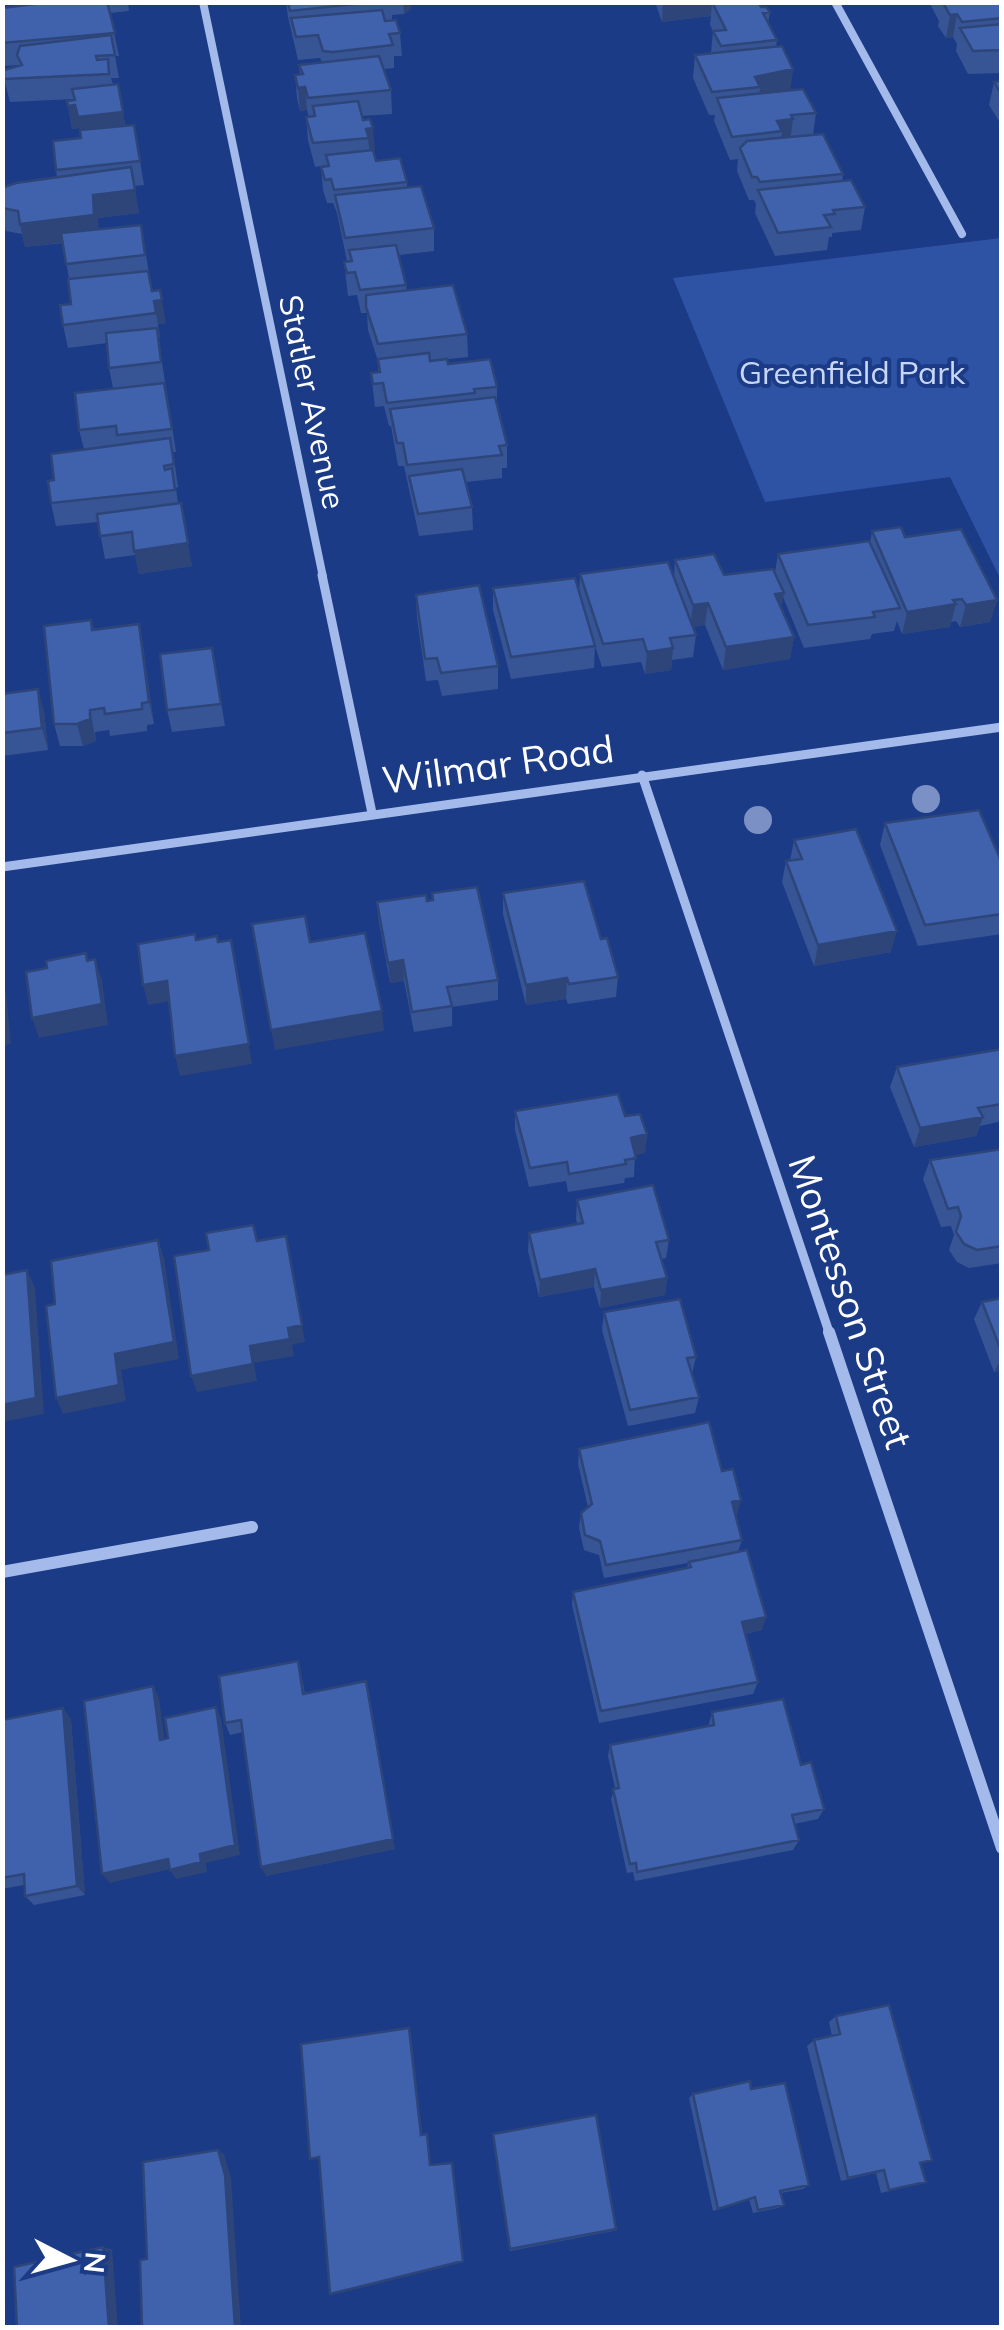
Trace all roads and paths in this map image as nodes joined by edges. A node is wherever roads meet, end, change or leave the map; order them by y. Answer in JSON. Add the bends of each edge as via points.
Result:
{"nodes":[{"id":1,"x":203,"y":2,"type":"edge"},
{"id":2,"x":835,"y":2,"type":"edge"},
{"id":3,"x":962,"y":234,"type":"dead end"},
{"id":4,"x":1002,"y":727,"type":"edge"},
{"id":5,"x":642,"y":775,"type":"junction"},
{"id":6,"x":372,"y":812,"type":"junction"},
{"id":7,"x":2,"y":867,"type":"edge"},
{"id":8,"x":252,"y":1527,"type":"dead end"},
{"id":9,"x":2,"y":1572,"type":"edge"},
{"id":10,"x":1002,"y":1848,"type":"edge"}],
"edges":[{"from":1,"to":6,"type":"street","name":"Statler Avenue"},
{"from":2,"to":3,"type":"street"},
{"from":4,"to":5,"type":"street","name":"Wilmar Road"},
{"from":5,"to":6,"type":"street","name":"Wilmar Road"},
{"from":5,"to":10,"type":"street","name":"Montesson Street"},
{"from":6,"to":7,"type":"street","name":"Wilmar Road"},
{"from":8,"to":9,"type":"street"}]}
